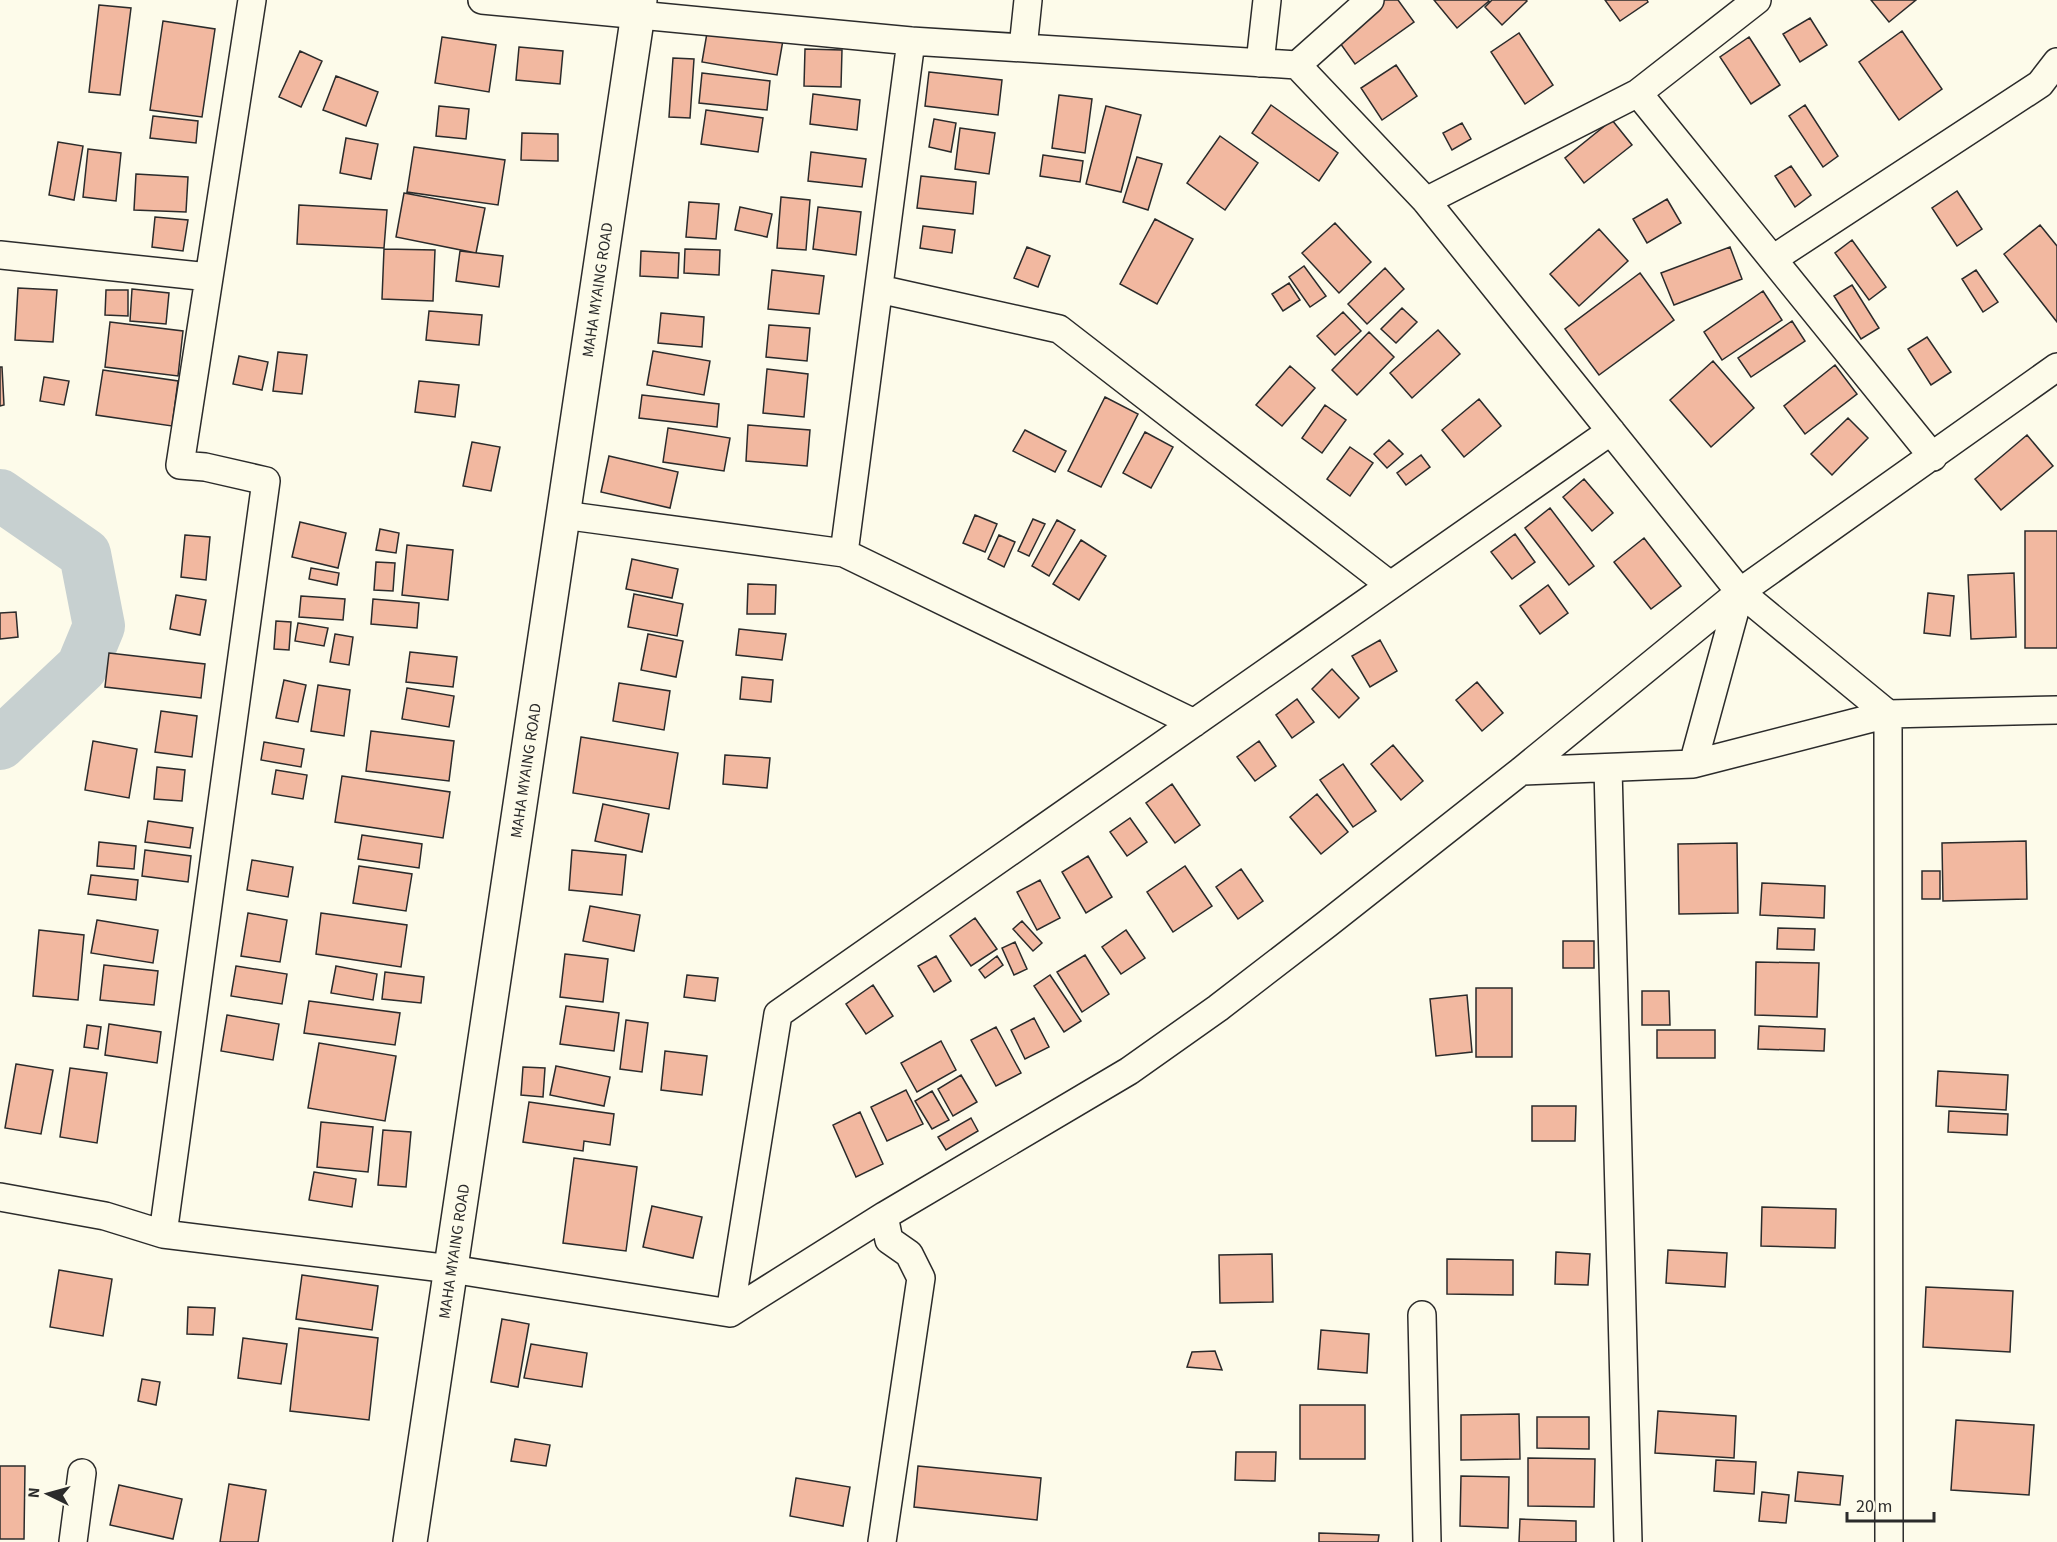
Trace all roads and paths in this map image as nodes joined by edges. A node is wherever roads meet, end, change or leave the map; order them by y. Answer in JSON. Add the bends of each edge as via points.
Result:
{"nodes":[{"id":1,"x":252,"y":0,"type":"edge"},
{"id":2,"x":482,"y":0,"type":"edge"},
{"id":3,"x":1028,"y":0,"type":"edge"},
{"id":4,"x":1267,"y":0,"type":"edge"},
{"id":5,"x":1370,"y":0,"type":"edge"},
{"id":6,"x":1757,"y":0,"type":"edge"},
{"id":7,"x":639,"y":7,"type":"edge"},
{"id":8,"x":911,"y":40,"type":"junction"},
{"id":9,"x":1023,"y":48,"type":"junction"},
{"id":10,"x":2057,"y":62,"type":"edge"},
{"id":11,"x":1260,"y":63,"type":"junction"},
{"id":12,"x":1297,"y":65,"type":"junction"},
{"id":13,"x":1638,"y":93,"type":"junction"},
{"id":14,"x":1426,"y":201,"type":"junction"},
{"id":15,"x":0,"y":255,"type":"edge"},
{"id":16,"x":1773,"y":259,"type":"junction"},
{"id":17,"x":209,"y":277,"type":"junction"},
{"id":18,"x":879,"y":289,"type":"junction"},
{"id":19,"x":2057,"y":367,"type":"edge"},
{"id":20,"x":1611,"y":431,"type":"junction"},
{"id":21,"x":1933,"y":457,"type":"junction"},
{"id":22,"x":563,"y":515,"type":"junction"},
{"id":23,"x":844,"y":553,"type":"junction"},
{"id":24,"x":1390,"y":585,"type":"junction"},
{"id":25,"x":1740,"y":592,"type":"junction"},
{"id":26,"x":2057,"y":710,"type":"edge"},
{"id":27,"x":1887,"y":714,"type":"junction"},
{"id":28,"x":1194,"y":723,"type":"junction"},
{"id":29,"x":1693,"y":764,"type":"junction"},
{"id":30,"x":1608,"y":768,"type":"junction"},
{"id":31,"x":1521,"y":771,"type":"junction"},
{"id":32,"x":0,"y":1197,"type":"edge"},
{"id":33,"x":884,"y":1216,"type":"junction"},
{"id":34,"x":163,"y":1234,"type":"junction"},
{"id":35,"x":451,"y":1269,"type":"junction"},
{"id":36,"x":730,"y":1313,"type":"junction"},
{"id":37,"x":1422,"y":1315,"type":"dead end"},
{"id":38,"x":82,"y":1473,"type":"dead end"},
{"id":39,"x":73,"y":1542,"type":"edge"},
{"id":40,"x":410,"y":1542,"type":"edge"},
{"id":41,"x":882,"y":1542,"type":"edge"},
{"id":42,"x":1427,"y":1542,"type":"edge"},
{"id":43,"x":1628,"y":1542,"type":"edge"},
{"id":44,"x":1889,"y":1542,"type":"edge"}],
"edges":[{"from":1,"to":17,"type":"street"},
{"from":2,"to":7,"type":"street"},
{"from":3,"to":9,"type":"street"},
{"from":4,"to":11,"type":"street"},
{"from":5,"to":12,"type":"street"},
{"from":6,"to":13,"type":"street"},
{"from":7,"to":8,"type":"street"},
{"from":7,"to":22,"type":"street","name":"MAHA MYAING ROAD"},
{"from":8,"to":9,"type":"street"},
{"from":8,"to":18,"type":"street"},
{"from":9,"to":11,"type":"street"},
{"from":10,"to":16,"type":"street","via":[[2040,84]]},
{"from":11,"to":12,"type":"street"},
{"from":12,"to":14,"type":"street"},
{"from":13,"to":14,"type":"street"},
{"from":13,"to":16,"type":"street"},
{"from":14,"to":20,"type":"street"},
{"from":15,"to":17,"type":"street"},
{"from":16,"to":21,"type":"street"},
{"from":17,"to":34,"type":"street","via":[[180,465],[266,481]]},
{"from":18,"to":23,"type":"street"},
{"from":18,"to":24,"type":"street","via":[[1059,329]]},
{"from":19,"to":21,"type":"street"},
{"from":20,"to":24,"type":"street"},
{"from":20,"to":25,"type":"street"},
{"from":21,"to":25,"type":"street"},
{"from":22,"to":23,"type":"street"},
{"from":22,"to":35,"type":"street","name":"MAHA MYAING ROAD"},
{"from":23,"to":28,"type":"street"},
{"from":24,"to":28,"type":"street"},
{"from":25,"to":27,"type":"street"},
{"from":25,"to":29,"type":"street"},
{"from":25,"to":31,"type":"street"},
{"from":26,"to":27,"type":"street"},
{"from":27,"to":29,"type":"street"},
{"from":27,"to":44,"type":"street"},
{"from":28,"to":36,"type":"street","via":[[778,1014]]},
{"from":29,"to":30,"type":"street"},
{"from":30,"to":31,"type":"street"},
{"from":30,"to":43,"type":"street"},
{"from":31,"to":33,"type":"street","via":[[1218,1008],[1130,1071]]},
{"from":32,"to":34,"type":"street","via":[[105,1216]]},
{"from":33,"to":36,"type":"street"},
{"from":33,"to":41,"type":"street","via":[[889,1240],[909,1254],[921,1278]]},
{"from":34,"to":35,"type":"street"},
{"from":35,"to":36,"type":"street"},
{"from":35,"to":40,"type":"street","name":"MAHA MYAING ROAD"},
{"from":37,"to":42,"type":"street"},
{"from":38,"to":39,"type":"street"}]}
